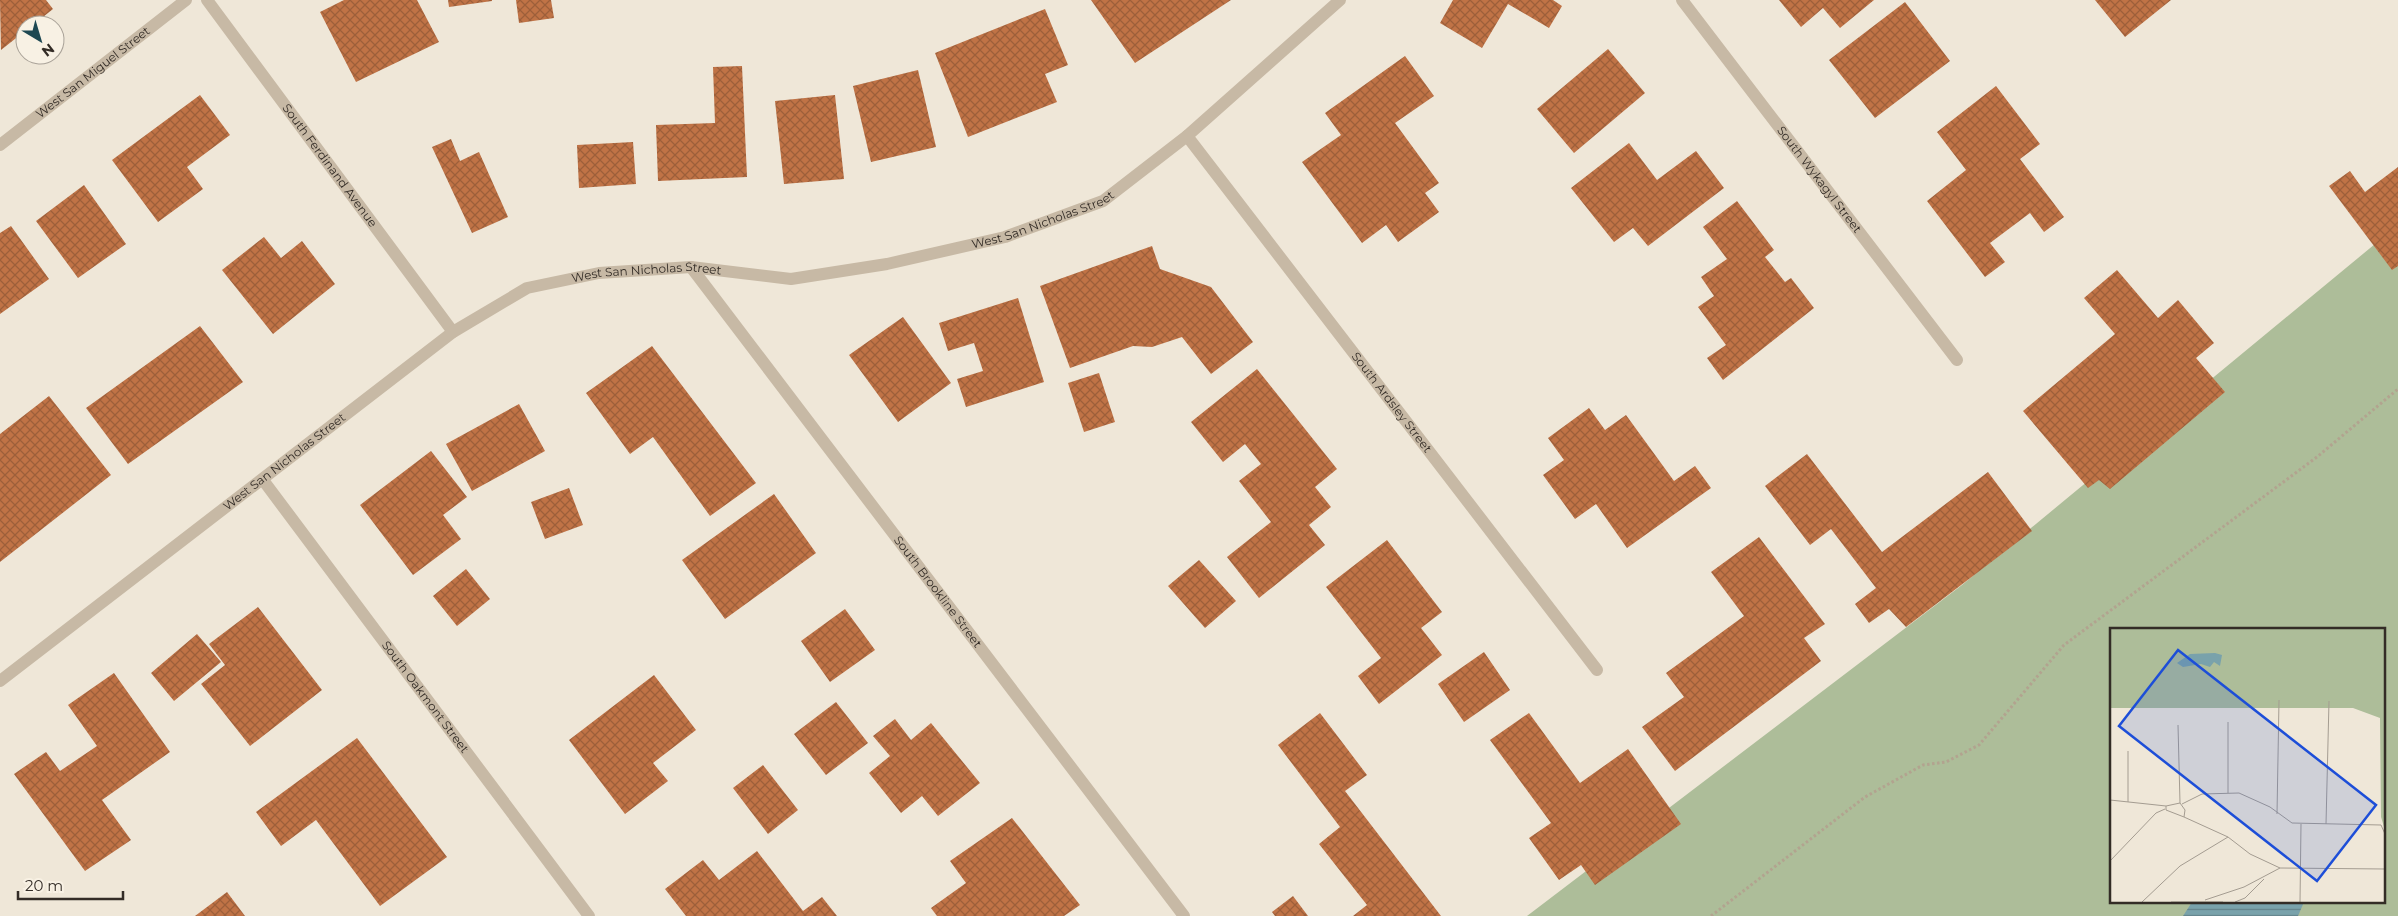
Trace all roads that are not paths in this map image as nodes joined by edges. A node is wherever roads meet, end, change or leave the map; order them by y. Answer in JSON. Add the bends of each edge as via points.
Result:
{"nodes":[{"id":1,"x":186,"y":0,"type":"edge"},
{"id":2,"x":207,"y":0,"type":"edge"},
{"id":3,"x":1340,"y":0,"type":"edge"},
{"id":4,"x":1682,"y":0,"type":"edge"},
{"id":5,"x":1188,"y":136,"type":"junction"},
{"id":6,"x":0,"y":145,"type":"edge"},
{"id":7,"x":691,"y":267,"type":"junction"},
{"id":8,"x":454,"y":332,"type":"junction"},
{"id":9,"x":1957,"y":360,"type":"dead end"},
{"id":10,"x":263,"y":480,"type":"junction"},
{"id":11,"x":1597,"y":670,"type":"dead end"},
{"id":12,"x":0,"y":681,"type":"edge"},
{"id":13,"x":589,"y":916,"type":"edge"},
{"id":14,"x":1184,"y":916,"type":"edge"}],
"edges":[{"from":1,"to":6,"type":"street","name":"West San Miguel Street"},
{"from":2,"to":8,"type":"street","name":"South Ferdinand Avenue"},
{"from":3,"to":5,"type":"street","name":"West San Nicholas Street"},
{"from":4,"to":9,"type":"street","name":"South Wykagyl Street"},
{"from":5,"to":7,"type":"street","name":"West San Nicholas Street","via":[[1103,201],[1005,237],[887,264],[791,279]]},
{"from":5,"to":11,"type":"street","name":"South Ardsley Street"},
{"from":7,"to":8,"type":"street","name":"West San Nicholas Street","via":[[599,273],[527,288]]},
{"from":7,"to":14,"type":"street","name":"South Brookline Street"},
{"from":8,"to":10,"type":"street","name":"West San Nicholas Street"},
{"from":10,"to":12,"type":"street","name":"West San Nicholas Street"},
{"from":10,"to":13,"type":"street","name":"South Oakmont Street"}]}
